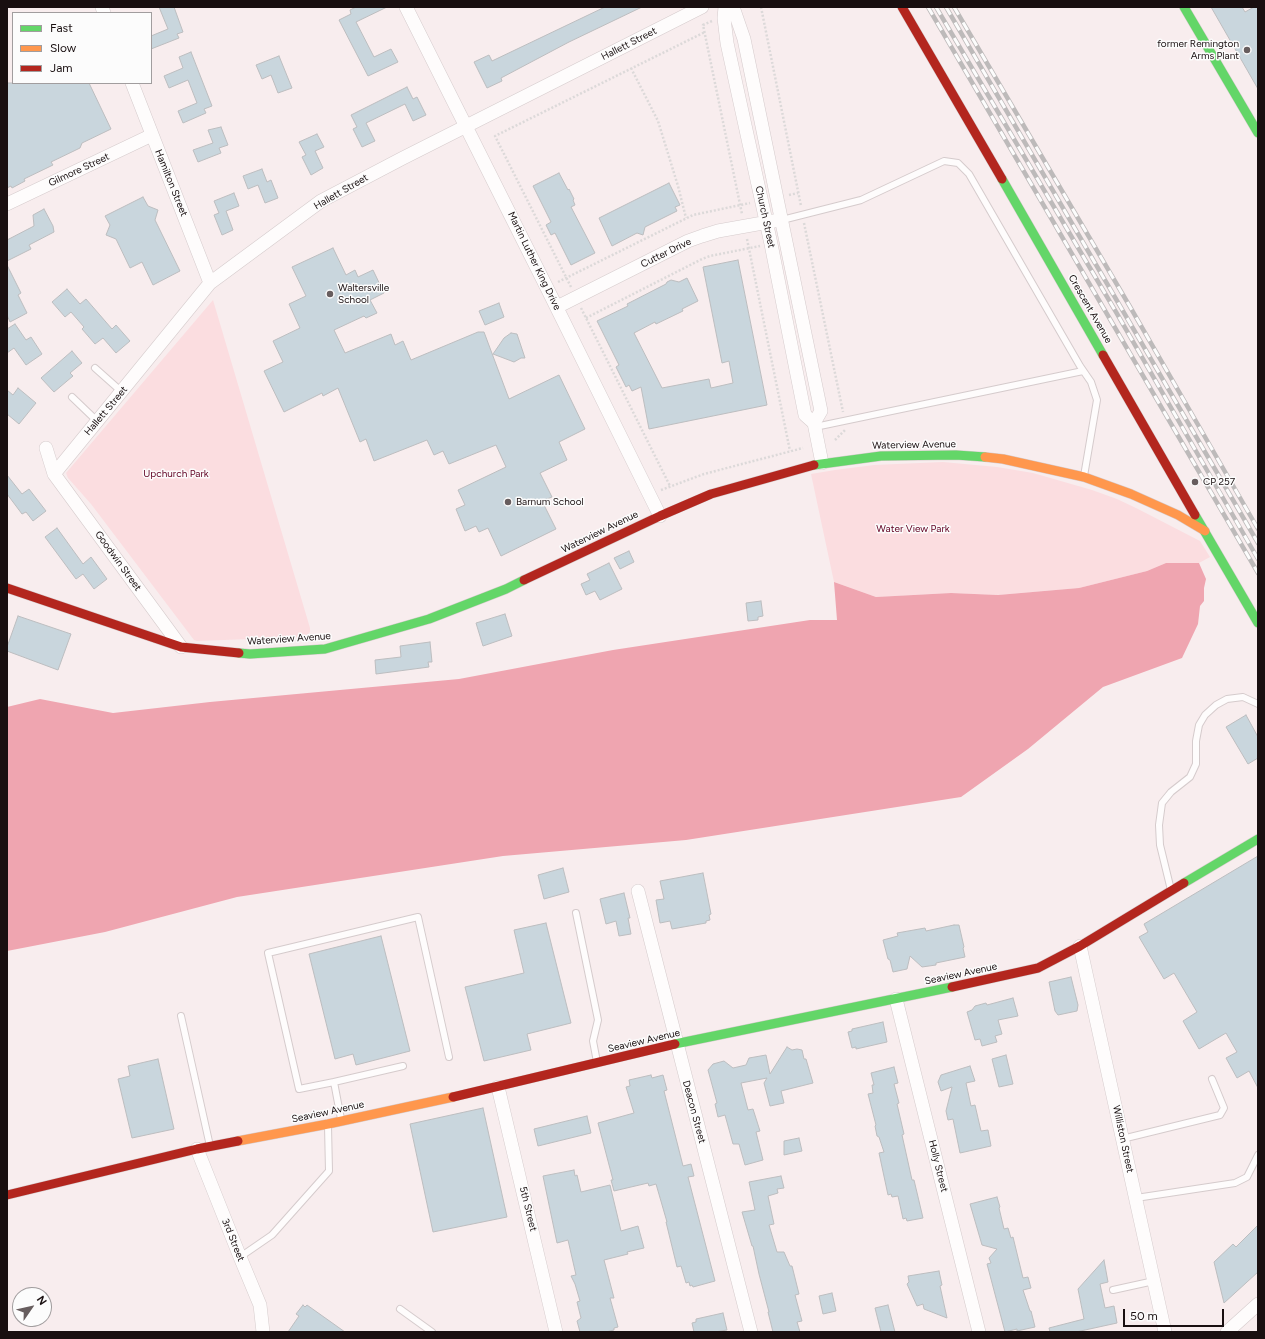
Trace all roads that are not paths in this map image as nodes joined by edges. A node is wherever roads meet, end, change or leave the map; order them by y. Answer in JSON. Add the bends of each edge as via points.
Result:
{"nodes":[{"id":1,"x":406,"y":7,"type":"edge"},
{"id":2,"x":702,"y":7,"type":"edge"},
{"id":3,"x":725,"y":7,"type":"edge"},
{"id":4,"x":733,"y":7,"type":"edge"},
{"id":5,"x":902,"y":7,"type":"edge"},
{"id":6,"x":1184,"y":7,"type":"edge"},
{"id":7,"x":132,"y":84,"type":"edge"},
{"id":8,"x":466,"y":126,"type":"junction"},
{"id":9,"x":1258,"y":133,"type":"edge"},
{"id":10,"x":152,"y":135,"type":"junction"},
{"id":11,"x":7,"y":204,"type":"edge"},
{"id":12,"x":782,"y":220,"type":"junction"},
{"id":13,"x":766,"y":223,"type":"junction"},
{"id":14,"x":210,"y":283,"type":"junction"},
{"id":15,"x":557,"y":307,"type":"junction"},
{"id":16,"x":95,"y":368,"type":"dead end"},
{"id":17,"x":1083,"y":371,"type":"junction"},
{"id":18,"x":122,"y":392,"type":"junction"},
{"id":19,"x":72,"y":397,"type":"dead end"},
{"id":20,"x":97,"y":421,"type":"junction"},
{"id":21,"x":815,"y":425,"type":"junction"},
{"id":22,"x":46,"y":448,"type":"dead end"},
{"id":23,"x":822,"y":463,"type":"junction"},
{"id":24,"x":54,"y":474,"type":"junction"},
{"id":25,"x":1084,"y":477,"type":"junction"},
{"id":26,"x":660,"y":516,"type":"junction"},
{"id":27,"x":1205,"y":531,"type":"junction"},
{"id":28,"x":7,"y":588,"type":"edge"},
{"id":29,"x":1258,"y":623,"type":"edge"},
{"id":30,"x":181,"y":648,"type":"junction"},
{"id":31,"x":1258,"y":704,"type":"edge"},
{"id":32,"x":1258,"y":839,"type":"edge"},
{"id":33,"x":1172,"y":891,"type":"junction"},
{"id":34,"x":638,"y":892,"type":"dead end"},
{"id":35,"x":576,"y":913,"type":"dead end"},
{"id":36,"x":1080,"y":946,"type":"junction"},
{"id":37,"x":896,"y":999,"type":"junction"},
{"id":38,"x":180,"y":1016,"type":"dead end"},
{"id":39,"x":677,"y":1044,"type":"junction"},
{"id":40,"x":449,"y":1057,"type":"dead end"},
{"id":41,"x":597,"y":1063,"type":"junction"},
{"id":42,"x":404,"y":1066,"type":"dead end"},
{"id":43,"x":1212,"y":1079,"type":"dead end"},
{"id":44,"x":334,"y":1082,"type":"junction"},
{"id":45,"x":498,"y":1087,"type":"junction"},
{"id":46,"x":341,"y":1121,"type":"junction"},
{"id":47,"x":328,"y":1124,"type":"junction"},
{"id":48,"x":1122,"y":1139,"type":"junction"},
{"id":49,"x":210,"y":1147,"type":"junction"},
{"id":50,"x":197,"y":1150,"type":"junction"},
{"id":51,"x":1258,"y":1155,"type":"edge"},
{"id":52,"x":7,"y":1195,"type":"edge"},
{"id":53,"x":1136,"y":1198,"type":"junction"},
{"id":54,"x":240,"y":1257,"type":"junction"},
{"id":55,"x":1154,"y":1281,"type":"junction"},
{"id":56,"x":1113,"y":1290,"type":"dead end"},
{"id":57,"x":1258,"y":1304,"type":"edge"},
{"id":58,"x":400,"y":1309,"type":"dead end"},
{"id":59,"x":263,"y":1332,"type":"edge"},
{"id":60,"x":432,"y":1332,"type":"edge"},
{"id":61,"x":556,"y":1332,"type":"edge"},
{"id":62,"x":752,"y":1332,"type":"edge"},
{"id":63,"x":979,"y":1332,"type":"edge"},
{"id":64,"x":1165,"y":1332,"type":"edge"},
{"id":65,"x":1227,"y":1332,"type":"edge"}],
"edges":[{"from":1,"to":8,"type":"street","name":"Martin Luther King Drive"},
{"from":2,"to":8,"type":"street","name":"Hallett Street"},
{"from":3,"to":13,"type":"street","name":"Church Street","via":[[727,43]]},
{"from":4,"to":12,"type":"street","name":"Church Street","via":[[744,39]]},
{"from":5,"to":27,"type":"street","name":"Crescent Avenue"},
{"from":6,"to":9,"type":"street"},
{"from":7,"to":10,"type":"street","name":"Hamilton Street"},
{"from":8,"to":14,"type":"street","name":"Hallett Street","via":[[321,201]]},
{"from":8,"to":15,"type":"street","name":"Martin Luther King Drive"},
{"from":10,"to":11,"type":"street","name":"Gilmore Street"},
{"from":10,"to":14,"type":"street","name":"Hamilton Street"},
{"from":12,"to":13,"type":"street","name":"Cutter Drive"},
{"from":12,"to":17,"type":"lane","via":[[861,200],[944,161],[958,163],[969,174]]},
{"from":12,"to":21,"type":"street","name":"Church Street","via":[[821,411]]},
{"from":13,"to":15,"type":"street","name":"Cutter Drive","via":[[702,236]]},
{"from":13,"to":21,"type":"street","name":"Church Street","via":[[805,415]]},
{"from":14,"to":18,"type":"street","name":"Hallett Street"},
{"from":15,"to":26,"type":"street","name":"Martin Luther King Drive"},
{"from":16,"to":18,"type":"lane"},
{"from":17,"to":21,"type":"lane"},
{"from":17,"to":25,"type":"lane","via":[[1098,400]]},
{"from":18,"to":20,"type":"street","name":"Hallett Street"},
{"from":19,"to":20,"type":"lane"},
{"from":20,"to":24,"type":"street","name":"Hallett Street"},
{"from":21,"to":23,"type":"street","name":"Church Street"},
{"from":22,"to":24,"type":"street","name":"Goodwin Street"},
{"from":23,"to":25,"type":"street","name":"Waterview Avenue","via":[[881,456],[956,455],[1003,459]]},
{"from":23,"to":26,"type":"street","name":"Waterview Avenue","via":[[711,494]]},
{"from":24,"to":30,"type":"street","name":"Goodwin Street"},
{"from":25,"to":27,"type":"street","name":"Waterview Avenue","via":[[1150,502]]},
{"from":26,"to":30,"type":"street","name":"Waterview Avenue","via":[[506,589],[429,619],[343,644],[324,649],[250,654]]},
{"from":27,"to":29,"type":"street","name":"Crescent Avenue"},
{"from":28,"to":30,"type":"street","name":"Waterview Avenue"},
{"from":31,"to":33,"type":"lane","via":[[1243,697],[1227,699],[1205,715],[1199,725],[1196,764],[1190,777],[1162,803],[1158,825],[1160,845]]},
{"from":32,"to":33,"type":"street","name":"Seaview Avenue"},
{"from":33,"to":36,"type":"street","name":"Seaview Avenue"},
{"from":34,"to":39,"type":"street","name":"Deacon Street"},
{"from":35,"to":41,"type":"lane","via":[[598,1020],[593,1041]]},
{"from":36,"to":37,"type":"street","name":"Seaview Avenue","via":[[1038,968]]},
{"from":36,"to":48,"type":"street","name":"Williston Street"},
{"from":37,"to":39,"type":"street","name":"Seaview Avenue"},
{"from":37,"to":63,"type":"street","name":"Holly Street"},
{"from":38,"to":49,"type":"lane"},
{"from":39,"to":41,"type":"street","name":"Seaview Avenue"},
{"from":39,"to":62,"type":"street","name":"Deacon Street"},
{"from":40,"to":44,"type":"lane","via":[[418,917],[268,953],[299,1089]]},
{"from":41,"to":45,"type":"street","name":"Seaview Avenue"},
{"from":42,"to":44,"type":"lane"},
{"from":43,"to":48,"type":"lane","via":[[1224,1108],[1220,1114]]},
{"from":44,"to":46,"type":"lane"},
{"from":45,"to":46,"type":"street","name":"Seaview Avenue"},
{"from":45,"to":61,"type":"street","name":"5th Street"},
{"from":46,"to":47,"type":"street","name":"Seaview Avenue"},
{"from":47,"to":49,"type":"street","name":"Seaview Avenue"},
{"from":47,"to":54,"type":"lane","via":[[329,1171],[272,1235]]},
{"from":48,"to":53,"type":"street","name":"Williston Street"},
{"from":49,"to":50,"type":"street","name":"Seaview Avenue"},
{"from":50,"to":52,"type":"street","name":"Seaview Avenue"},
{"from":50,"to":54,"type":"street","name":"3rd Street"},
{"from":51,"to":53,"type":"lane","via":[[1247,1177],[1235,1183]]},
{"from":53,"to":55,"type":"street","name":"Williston Street"},
{"from":54,"to":59,"type":"street","name":"3rd Street","via":[[260,1305]]},
{"from":55,"to":56,"type":"lane"},
{"from":55,"to":64,"type":"street","name":"Williston Street"},
{"from":57,"to":65,"type":"street"},
{"from":58,"to":60,"type":"lane"}]}
